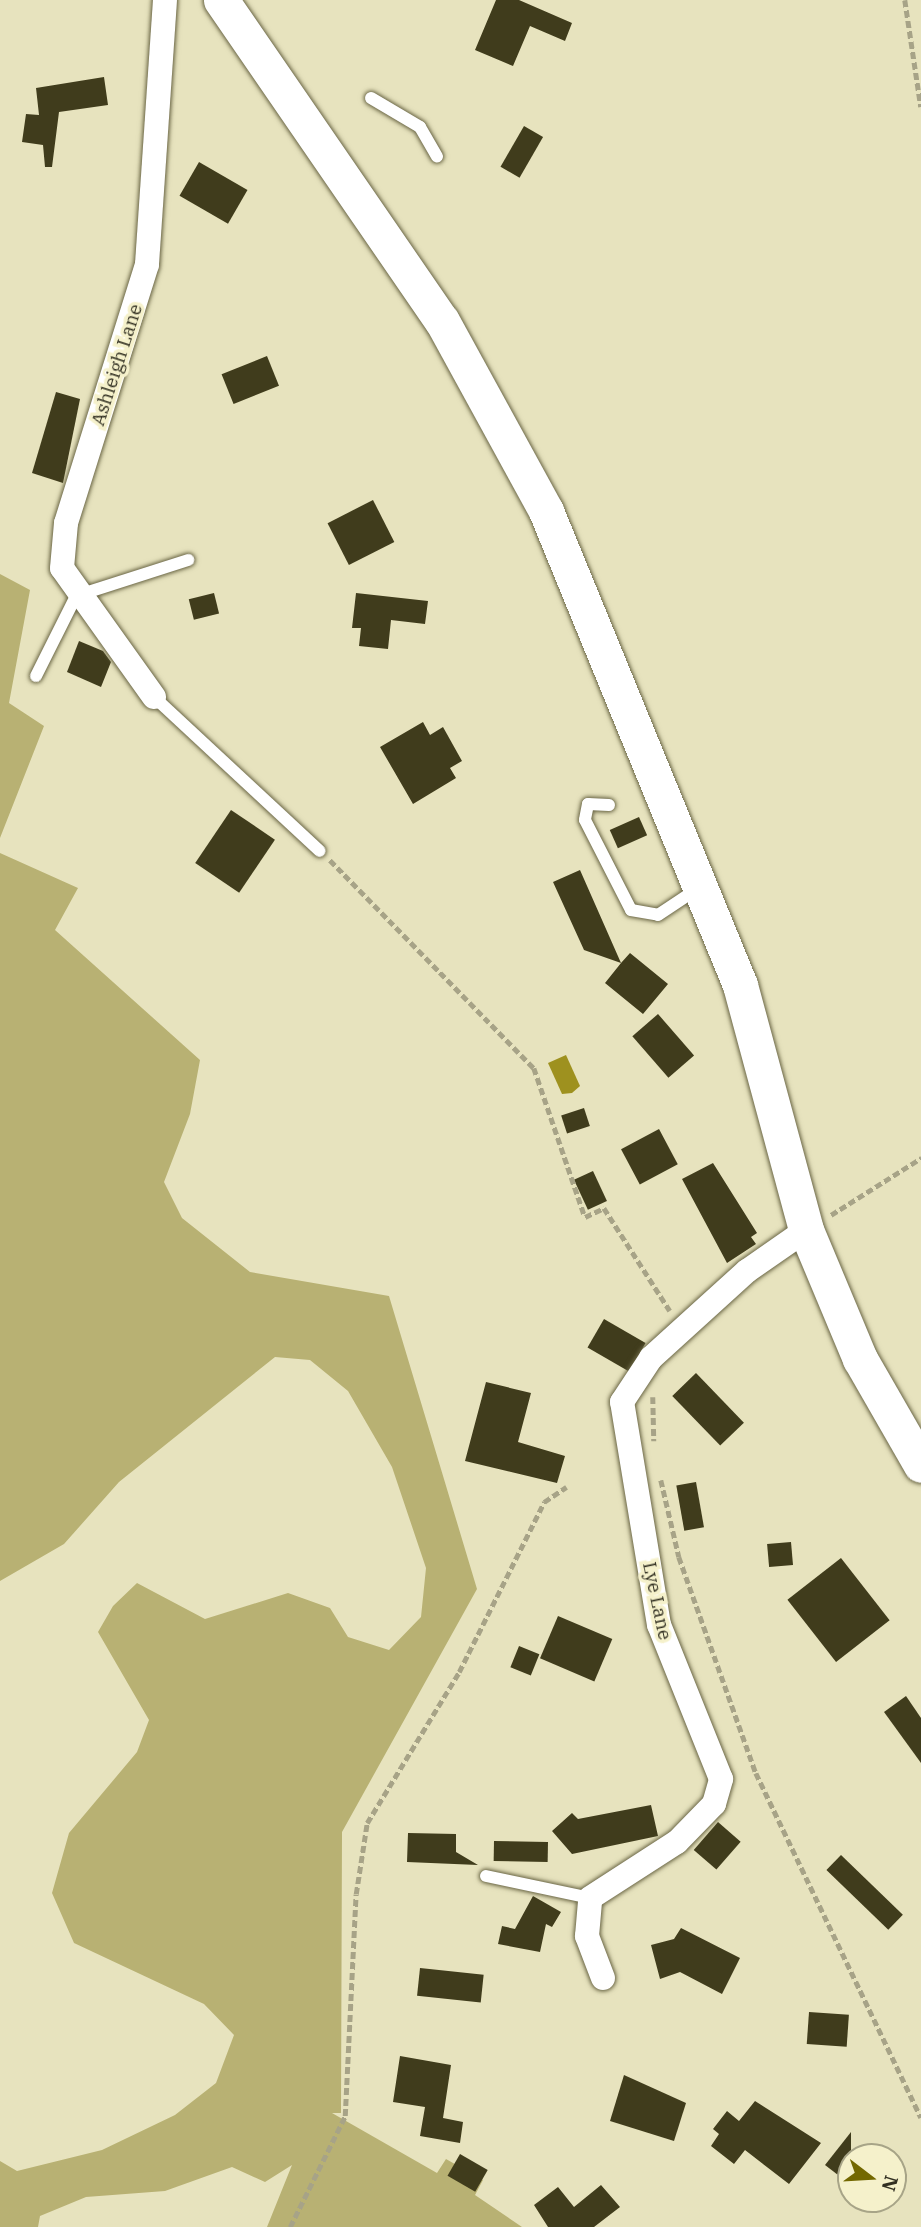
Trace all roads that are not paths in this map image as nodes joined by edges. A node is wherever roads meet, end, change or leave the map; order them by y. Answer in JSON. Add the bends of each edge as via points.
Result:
{"nodes":[{"id":1,"x":165,"y":0,"type":"edge"},
{"id":2,"x":221,"y":0,"type":"edge"},
{"id":3,"x":371,"y":98,"type":"dead end"},
{"id":4,"x":437,"y":156,"type":"dead end"},
{"id":5,"x":188,"y":560,"type":"dead end"},
{"id":6,"x":76,"y":596,"type":"junction"},
{"id":7,"x":36,"y":676,"type":"dead end"},
{"id":8,"x":154,"y":697,"type":"joint"},
{"id":9,"x":609,"y":805,"type":"dead end"},
{"id":10,"x":320,"y":851,"type":"road end"},
{"id":11,"x":703,"y":885,"type":"junction"},
{"id":12,"x":806,"y":1230,"type":"junction"},
{"id":13,"x":921,"y":1465,"type":"edge"},
{"id":14,"x":486,"y":1876,"type":"dead end"},
{"id":15,"x":590,"y":1898,"type":"junction"},
{"id":16,"x":603,"y":1978,"type":"dead end"}],
"edges":[{"from":1,"to":6,"type":"street","name":"Ashleigh Lane","via":[[147,264],[66,523],[62,568]]},
{"from":2,"to":11,"type":"main road","via":[[390,240],[513,445],[599,629]]},
{"from":3,"to":4,"type":"lane","via":[[420,127]]},
{"from":5,"to":6,"type":"lane"},
{"from":6,"to":7,"type":"lane"},
{"from":6,"to":8,"type":"street","name":"Ashleigh Lane"},
{"from":8,"to":10,"type":"lane"},
{"from":9,"to":11,"type":"lane","via":[[588,804],[585,820],[631,910],[658,915]]},
{"from":11,"to":12,"type":"main road","via":[[740,985]]},
{"from":12,"to":13,"type":"main road","via":[[860,1359]]},
{"from":12,"to":15,"type":"street","name":"Lye Lane","via":[[747,1271],[682,1329],[651,1358],[622,1402],[659,1625],[721,1779],[714,1804],[677,1842]]},
{"from":14,"to":15,"type":"lane"},
{"from":15,"to":16,"type":"street","via":[[587,1936]]}]}
